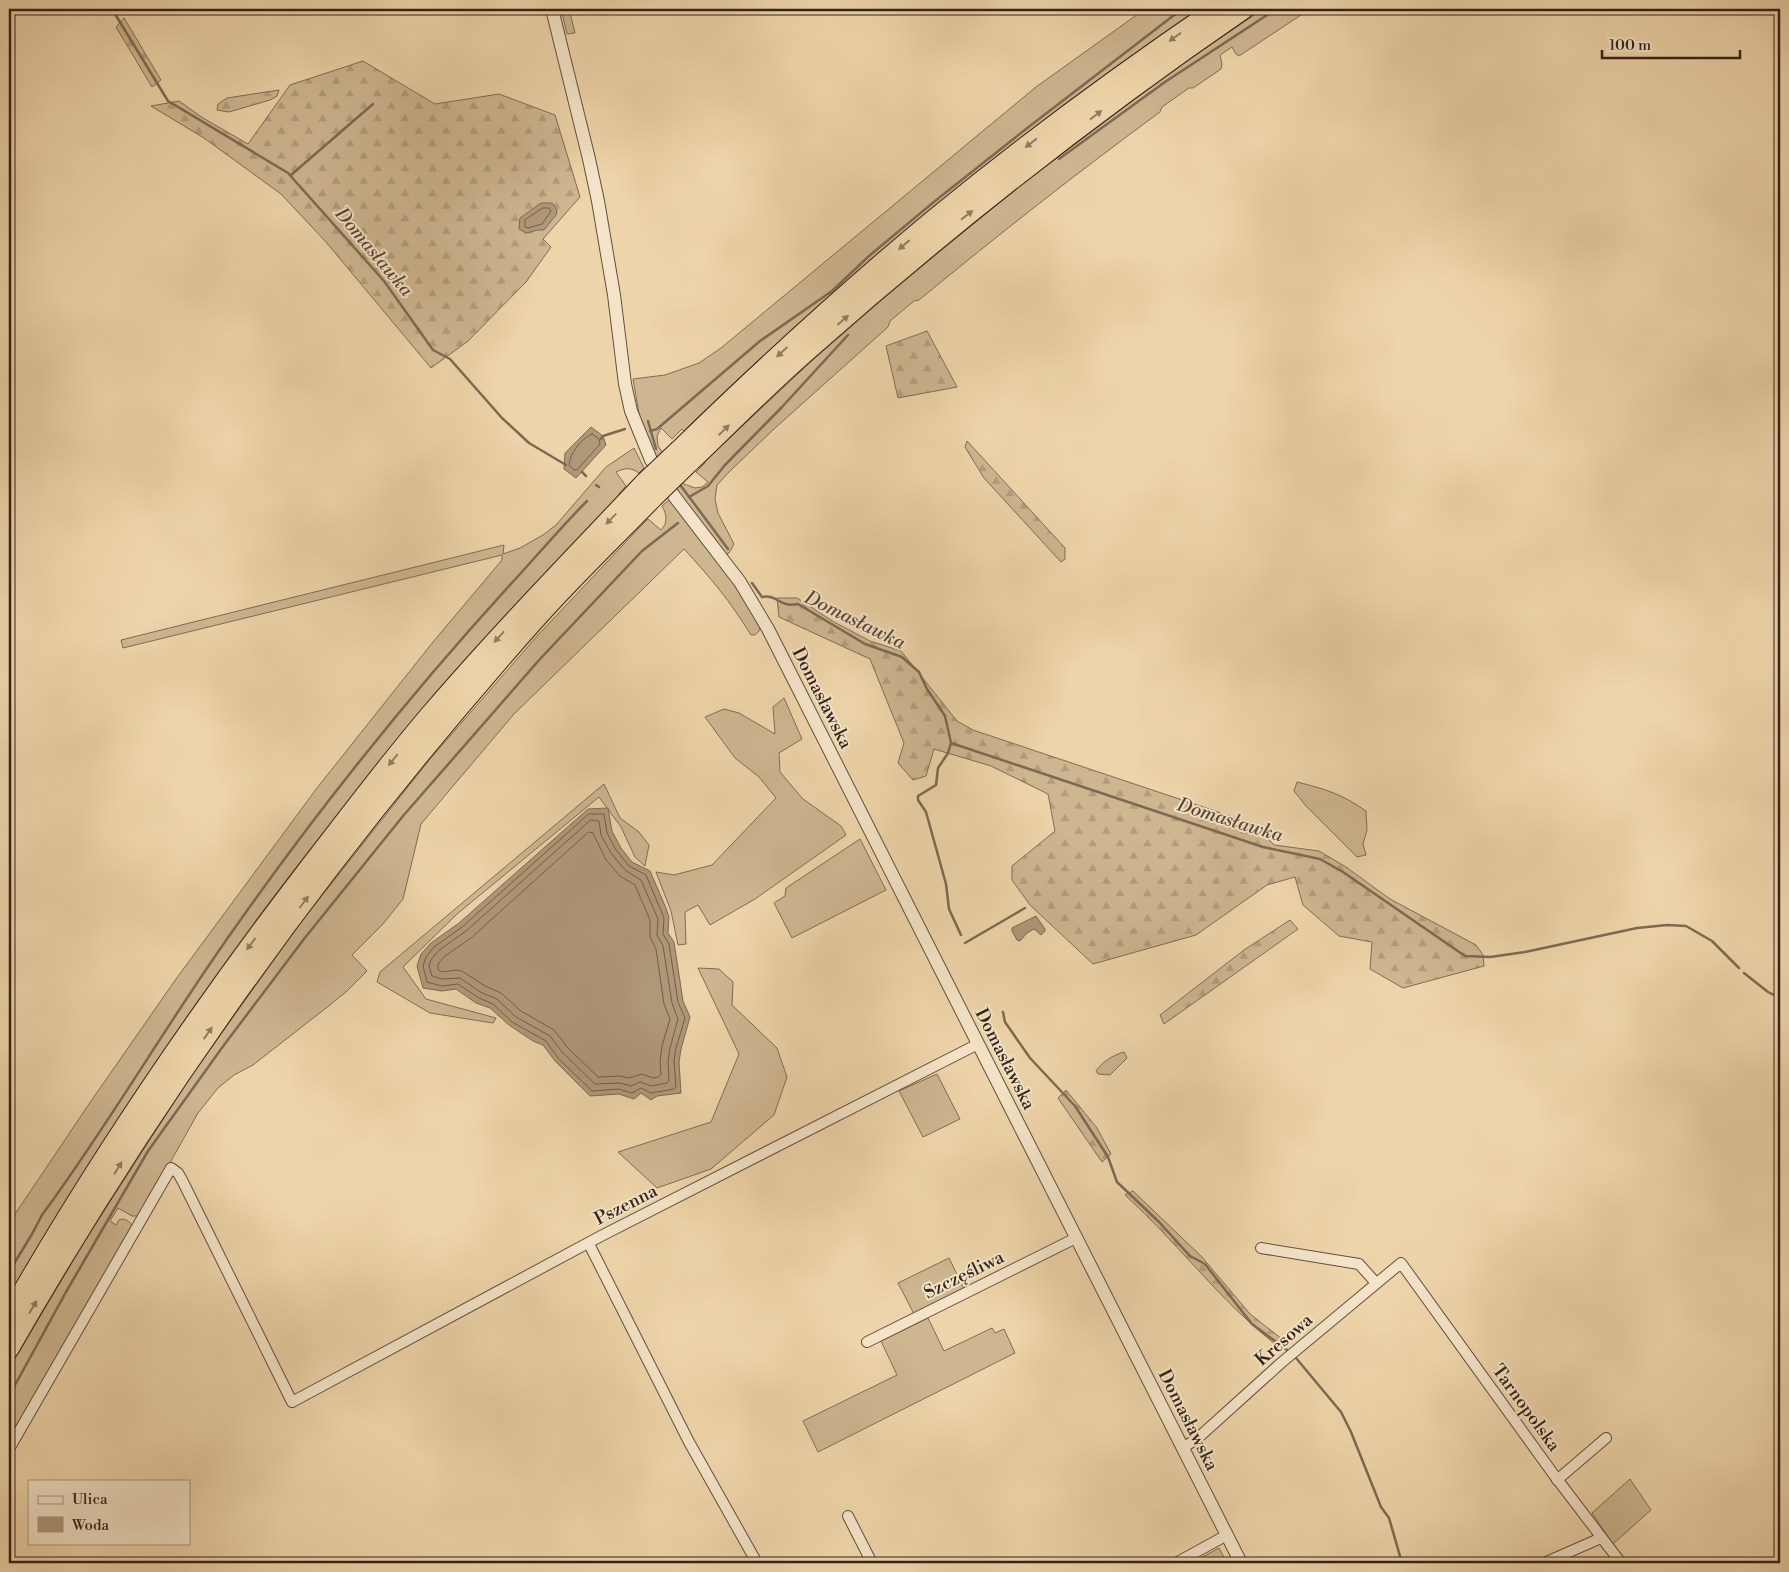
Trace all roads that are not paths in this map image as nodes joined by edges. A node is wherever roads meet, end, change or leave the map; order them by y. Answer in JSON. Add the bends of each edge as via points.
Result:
{"nodes":[{"id":1,"x":552,"y":9,"type":"edge"},
{"id":2,"x":1216,"y":9,"type":"edge"},
{"id":3,"x":1244,"y":9,"type":"edge"},
{"id":4,"x":684,"y":456,"type":"junction"},
{"id":5,"x":649,"y":490,"type":"junction"},
{"id":6,"x":978,"y":1044,"type":"junction"},
{"id":7,"x":1076,"y":1238,"type":"junction"},
{"id":8,"x":589,"y":1244,"type":"junction"},
{"id":9,"x":1261,"y":1248,"type":"dead end"},
{"id":10,"x":1407,"y":1270,"type":"joint"},
{"id":11,"x":1376,"y":1283,"type":"junction"},
{"id":12,"x":9,"y":1315,"type":"edge"},
{"id":13,"x":867,"y":1342,"type":"dead end"},
{"id":14,"x":9,"y":1349,"type":"edge"},
{"id":15,"x":1606,"y":1438,"type":"dead end"},
{"id":16,"x":1183,"y":1448,"type":"junction"},
{"id":17,"x":9,"y":1449,"type":"edge"},
{"id":18,"x":1558,"y":1480,"type":"junction"},
{"id":19,"x":848,"y":1516,"type":"dead end"},
{"id":20,"x":1227,"y":1535,"type":"junction"},
{"id":21,"x":1601,"y":1538,"type":"junction"},
{"id":22,"x":757,"y":1563,"type":"edge"},
{"id":23,"x":872,"y":1563,"type":"edge"},
{"id":24,"x":1176,"y":1563,"type":"edge"},
{"id":25,"x":1241,"y":1563,"type":"edge"},
{"id":26,"x":1544,"y":1563,"type":"edge"},
{"id":27,"x":1621,"y":1563,"type":"edge"}],
"edges":[{"from":1,"to":6,"type":"street","name":"Domasławska","via":[[589,158],[607,250],[620,356],[631,411],[651,460],[733,574],[768,629]]},
{"from":2,"to":4,"type":"highway","one_way":true,"via":[[1051,127],[934,219],[796,340]]},
{"from":4,"to":3,"type":"highway","one_way":true,"via":[[946,231],[1061,140]]},
{"from":4,"to":5,"type":"highway","bridge":true},
{"from":5,"to":12,"type":"highway","one_way":true,"via":[[526,608],[432,712],[344,822],[180,1042],[90,1179]]},
{"from":14,"to":5,"type":"highway","one_way":true,"via":[[65,1252],[149,1121],[272,944],[354,835],[446,723]]},
{"from":6,"to":7,"type":"street","name":"Domasławska"},
{"from":6,"to":8,"type":"street","name":"Pszenna"},
{"from":7,"to":13,"type":"street","name":"Szczęśliwa"},
{"from":7,"to":16,"type":"street","name":"Domasławska"},
{"from":8,"to":17,"type":"street","name":"Pszenna","via":[[292,1402],[184,1182],[171,1168]]},
{"from":8,"to":22,"type":"street","via":[[679,1424]]},
{"from":9,"to":11,"type":"street","via":[[1359,1264]]},
{"from":10,"to":11,"type":"street","name":"Kresowa","via":[[1401,1263]]},
{"from":10,"to":18,"type":"street","name":"Tarnopolska"},
{"from":11,"to":16,"type":"street","name":"Kresowa"},
{"from":15,"to":18,"type":"street"},
{"from":16,"to":20,"type":"street","name":"Domasławska"},
{"from":18,"to":21,"type":"street","name":"Tarnopolska"},
{"from":19,"to":23,"type":"street"},
{"from":20,"to":24,"type":"street"},
{"from":20,"to":25,"type":"street","name":"Domasławska"},
{"from":21,"to":26,"type":"street"},
{"from":21,"to":27,"type":"street","name":"Tarnopolska"}]}
